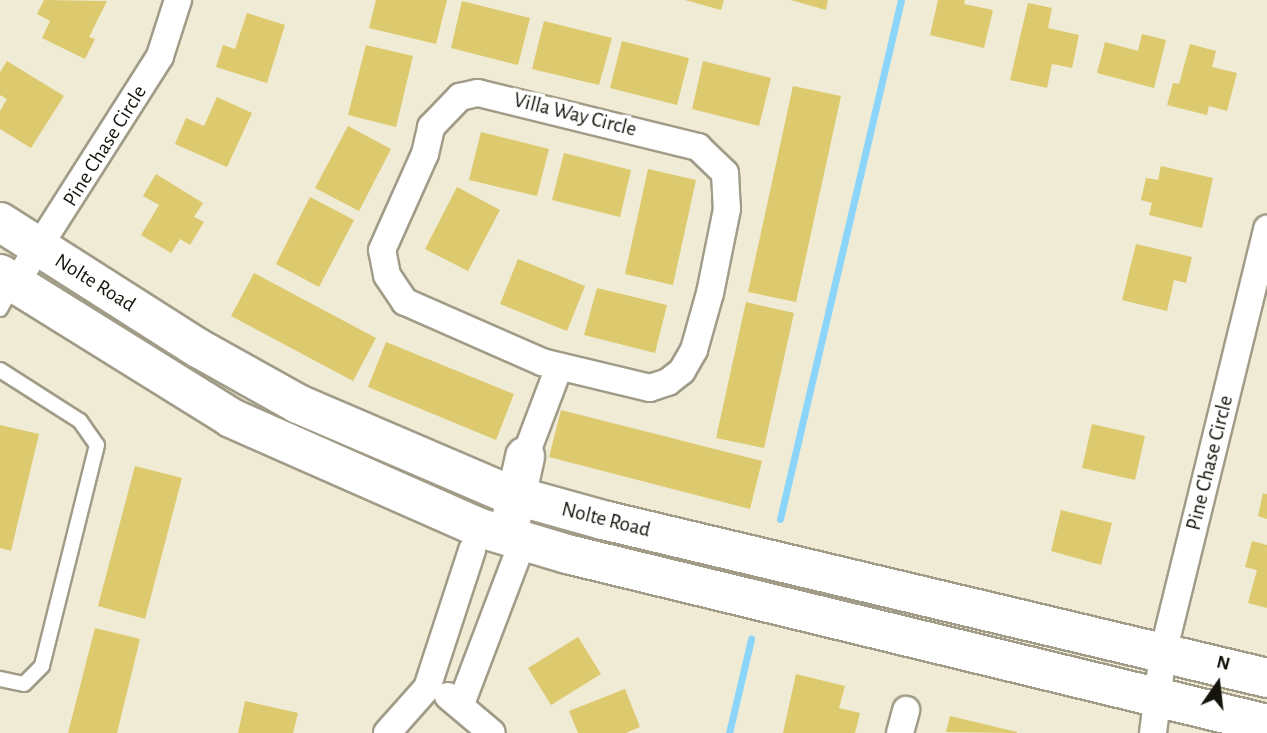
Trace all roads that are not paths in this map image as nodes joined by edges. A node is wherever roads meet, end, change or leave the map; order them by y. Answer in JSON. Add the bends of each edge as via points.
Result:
{"nodes":[{"id":1,"x":178,"y":0,"type":"edge"},
{"id":2,"x":0,"y":222,"type":"edge"},
{"id":3,"x":1267,"y":229,"type":"edge"},
{"id":4,"x":41,"y":248,"type":"junction"},
{"id":5,"x":5,"y":289,"type":"edge"},
{"id":6,"x":551,"y":364,"type":"junction"},
{"id":7,"x":0,"y":370,"type":"edge"},
{"id":8,"x":519,"y":455,"type":"junction"},
{"id":9,"x":473,"y":480,"type":"junction"},
{"id":10,"x":501,"y":533,"type":"junction"},
{"id":11,"x":1163,"y":653,"type":"junction"},
{"id":12,"x":1267,"y":678,"type":"edge"},
{"id":13,"x":0,"y":679,"type":"edge"},
{"id":14,"x":446,"y":696,"type":"junction"},
{"id":15,"x":1155,"y":715,"type":"edge"},
{"id":16,"x":1267,"y":724,"type":"edge"},
{"id":17,"x":387,"y":733,"type":"edge"},
{"id":18,"x":492,"y":733,"type":"edge"}],
"edges":[{"from":1,"to":4,"type":"street","name":"Pine Chase Circle","via":[[160,56]]},
{"from":2,"to":4,"type":"street","name":"Nolte Road"},
{"from":3,"to":11,"type":"street","name":"Pine Chase Circle"},
{"from":4,"to":5,"type":"street","name":"Pine Chase Circle"},
{"from":4,"to":9,"type":"street","name":"Nolte Road","via":[[198,348],[298,404]]},
{"from":5,"to":10,"type":"street","name":"Nolte Road","via":[[231,418],[309,455],[338,453],[458,502],[505,507]]},
{"from":6,"to":6,"type":"street","name":"Villa Way Circle","via":[[650,388],[682,371],[694,350],[710,293],[727,209],[726,173],[712,157],[687,144],[495,94],[460,97],[431,127],[425,154],[382,250],[387,275],[405,302]]},
{"from":6,"to":8,"type":"street"},
{"from":7,"to":13,"type":"lane","via":[[80,421],[97,445],[42,666],[24,684]]},
{"from":8,"to":9,"type":"street"},
{"from":8,"to":10,"type":"street"},
{"from":9,"to":10,"type":"street","name":"Nolte Road"},
{"from":10,"to":11,"type":"street","name":"Nolte Road","via":[[708,545]]},
{"from":10,"to":14,"type":"street"},
{"from":10,"to":14,"type":"street"},
{"from":10,"to":15,"type":"street","name":"Nolte Road"},
{"from":11,"to":12,"type":"street","name":"Nolte Road"},
{"from":11,"to":15,"type":"street","name":"Pine Chase Circle"},
{"from":14,"to":17,"type":"street"},
{"from":14,"to":18,"type":"street"},
{"from":15,"to":16,"type":"street","name":"Nolte Road"}]}
